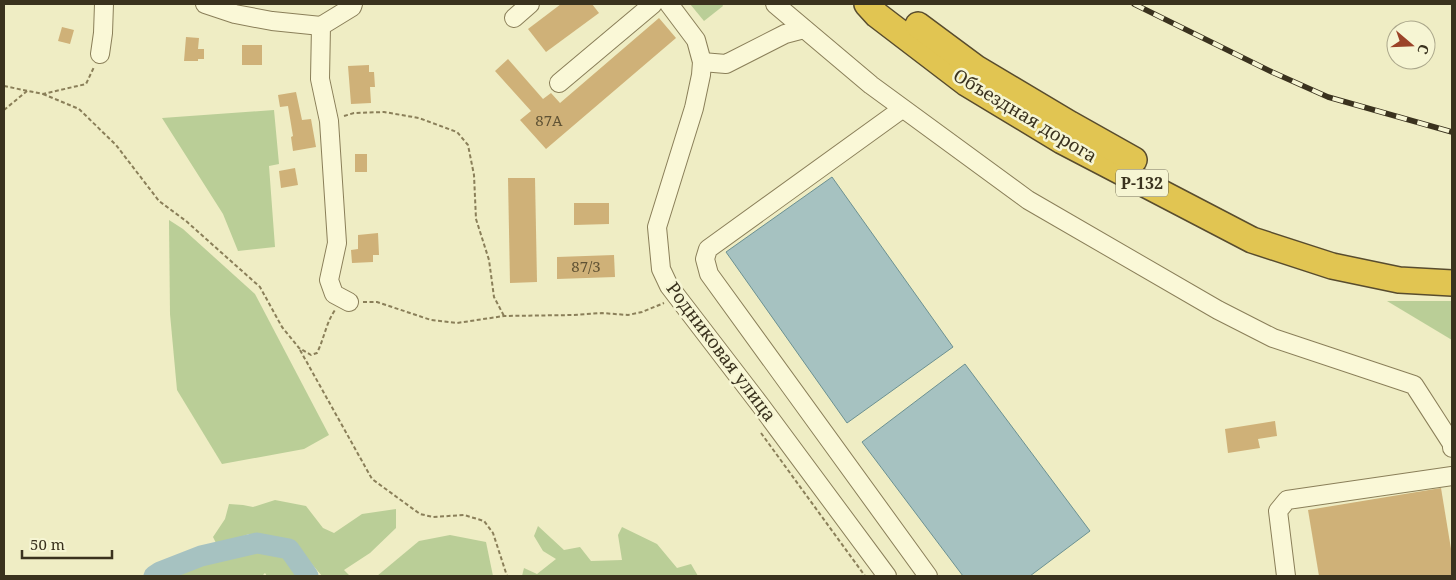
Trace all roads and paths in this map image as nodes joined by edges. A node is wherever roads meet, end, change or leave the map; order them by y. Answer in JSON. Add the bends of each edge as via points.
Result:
{"nodes":[{"id":1,"x":104,"y":4,"type":"edge"},
{"id":2,"x":205,"y":4,"type":"edge"},
{"id":3,"x":353,"y":4,"type":"edge"},
{"id":4,"x":530,"y":4,"type":"edge"},
{"id":5,"x":653,"y":4,"type":"edge"},
{"id":6,"x":668,"y":4,"type":"edge"},
{"id":7,"x":775,"y":4,"type":"edge"},
{"id":8,"x":867,"y":4,"type":"edge"},
{"id":9,"x":890,"y":4,"type":"edge"},
{"id":10,"x":514,"y":18,"type":"dead end"},
{"id":11,"x":321,"y":26,"type":"junction"},
{"id":12,"x":804,"y":29,"type":"junction"},
{"id":13,"x":100,"y":54,"type":"joint"},
{"id":14,"x":702,"y":62,"type":"junction"},
{"id":15,"x":559,"y":83,"type":"dead end"},
{"id":16,"x":4,"y":86,"type":"edge"},
{"id":17,"x":27,"y":91,"type":"junction"},
{"id":18,"x":902,"y":109,"type":"junction"},
{"id":19,"x":4,"y":110,"type":"edge"},
{"id":20,"x":329,"y":121,"type":"junction"},
{"id":21,"x":1452,"y":267,"type":"edge"},
{"id":22,"x":1452,"y":283,"type":"edge"},
{"id":23,"x":349,"y":302,"type":"dead end"},
{"id":24,"x":504,"y":316,"type":"dead end"},
{"id":25,"x":299,"y":348,"type":"dead end"},
{"id":26,"x":760,"y":432,"type":"dead end"},
{"id":27,"x":1452,"y":448,"type":"edge"},
{"id":28,"x":1452,"y":476,"type":"edge"},
{"id":29,"x":507,"y":576,"type":"edge"},
{"id":30,"x":866,"y":576,"type":"edge"},
{"id":31,"x":887,"y":576,"type":"edge"},
{"id":32,"x":928,"y":576,"type":"edge"},
{"id":33,"x":1286,"y":576,"type":"edge"}],
"edges":[{"from":1,"to":13,"type":"street"},
{"from":2,"to":11,"type":"street","via":[[235,14]]},
{"from":3,"to":11,"type":"street"},
{"from":4,"to":10,"type":"street"},
{"from":5,"to":15,"type":"street"},
{"from":6,"to":14,"type":"street","name":"Родниковая улица","via":[[696,40]]},
{"from":7,"to":12,"type":"street"},
{"from":8,"to":22,"type":"highway","name":"Объездная дорога","number":"Р-132","via":[[966,84],[1062,141],[1252,240],[1332,266],[1399,280]]},
{"from":9,"to":21,"type":"highway","name":"Объездная дорога","number":"Р-132","via":[[976,68],[1242,219],[1329,249],[1399,265]]},
{"from":11,"to":20,"type":"street","via":[[320,79]]},
{"from":12,"to":14,"type":"street","via":[[785,34],[726,64]]},
{"from":12,"to":18,"type":"street"},
{"from":13,"to":17,"type":"path","via":[[86,84],[43,94]]},
{"from":14,"to":31,"type":"street","name":"Родниковая улица","via":[[694,108],[658,227],[662,269],[669,286]]},
{"from":16,"to":17,"type":"path"},
{"from":17,"to":19,"type":"path"},
{"from":18,"to":27,"type":"street","via":[[1028,200],[1218,310],[1273,338],[1414,385]]},
{"from":18,"to":32,"type":"street","via":[[708,249],[705,259],[709,274]]},
{"from":20,"to":23,"type":"street","via":[[336,243],[330,280],[334,294]]},
{"from":20,"to":24,"type":"path","via":[[354,113],[384,112],[458,132],[468,145],[474,175],[476,219],[489,260],[494,296]]},
{"from":25,"to":29,"type":"path","via":[[372,479],[420,514],[433,517],[464,515],[484,521],[493,533]]},
{"from":26,"to":30,"type":"path"},
{"from":28,"to":33,"type":"street","via":[[1287,500],[1278,511]]}]}
